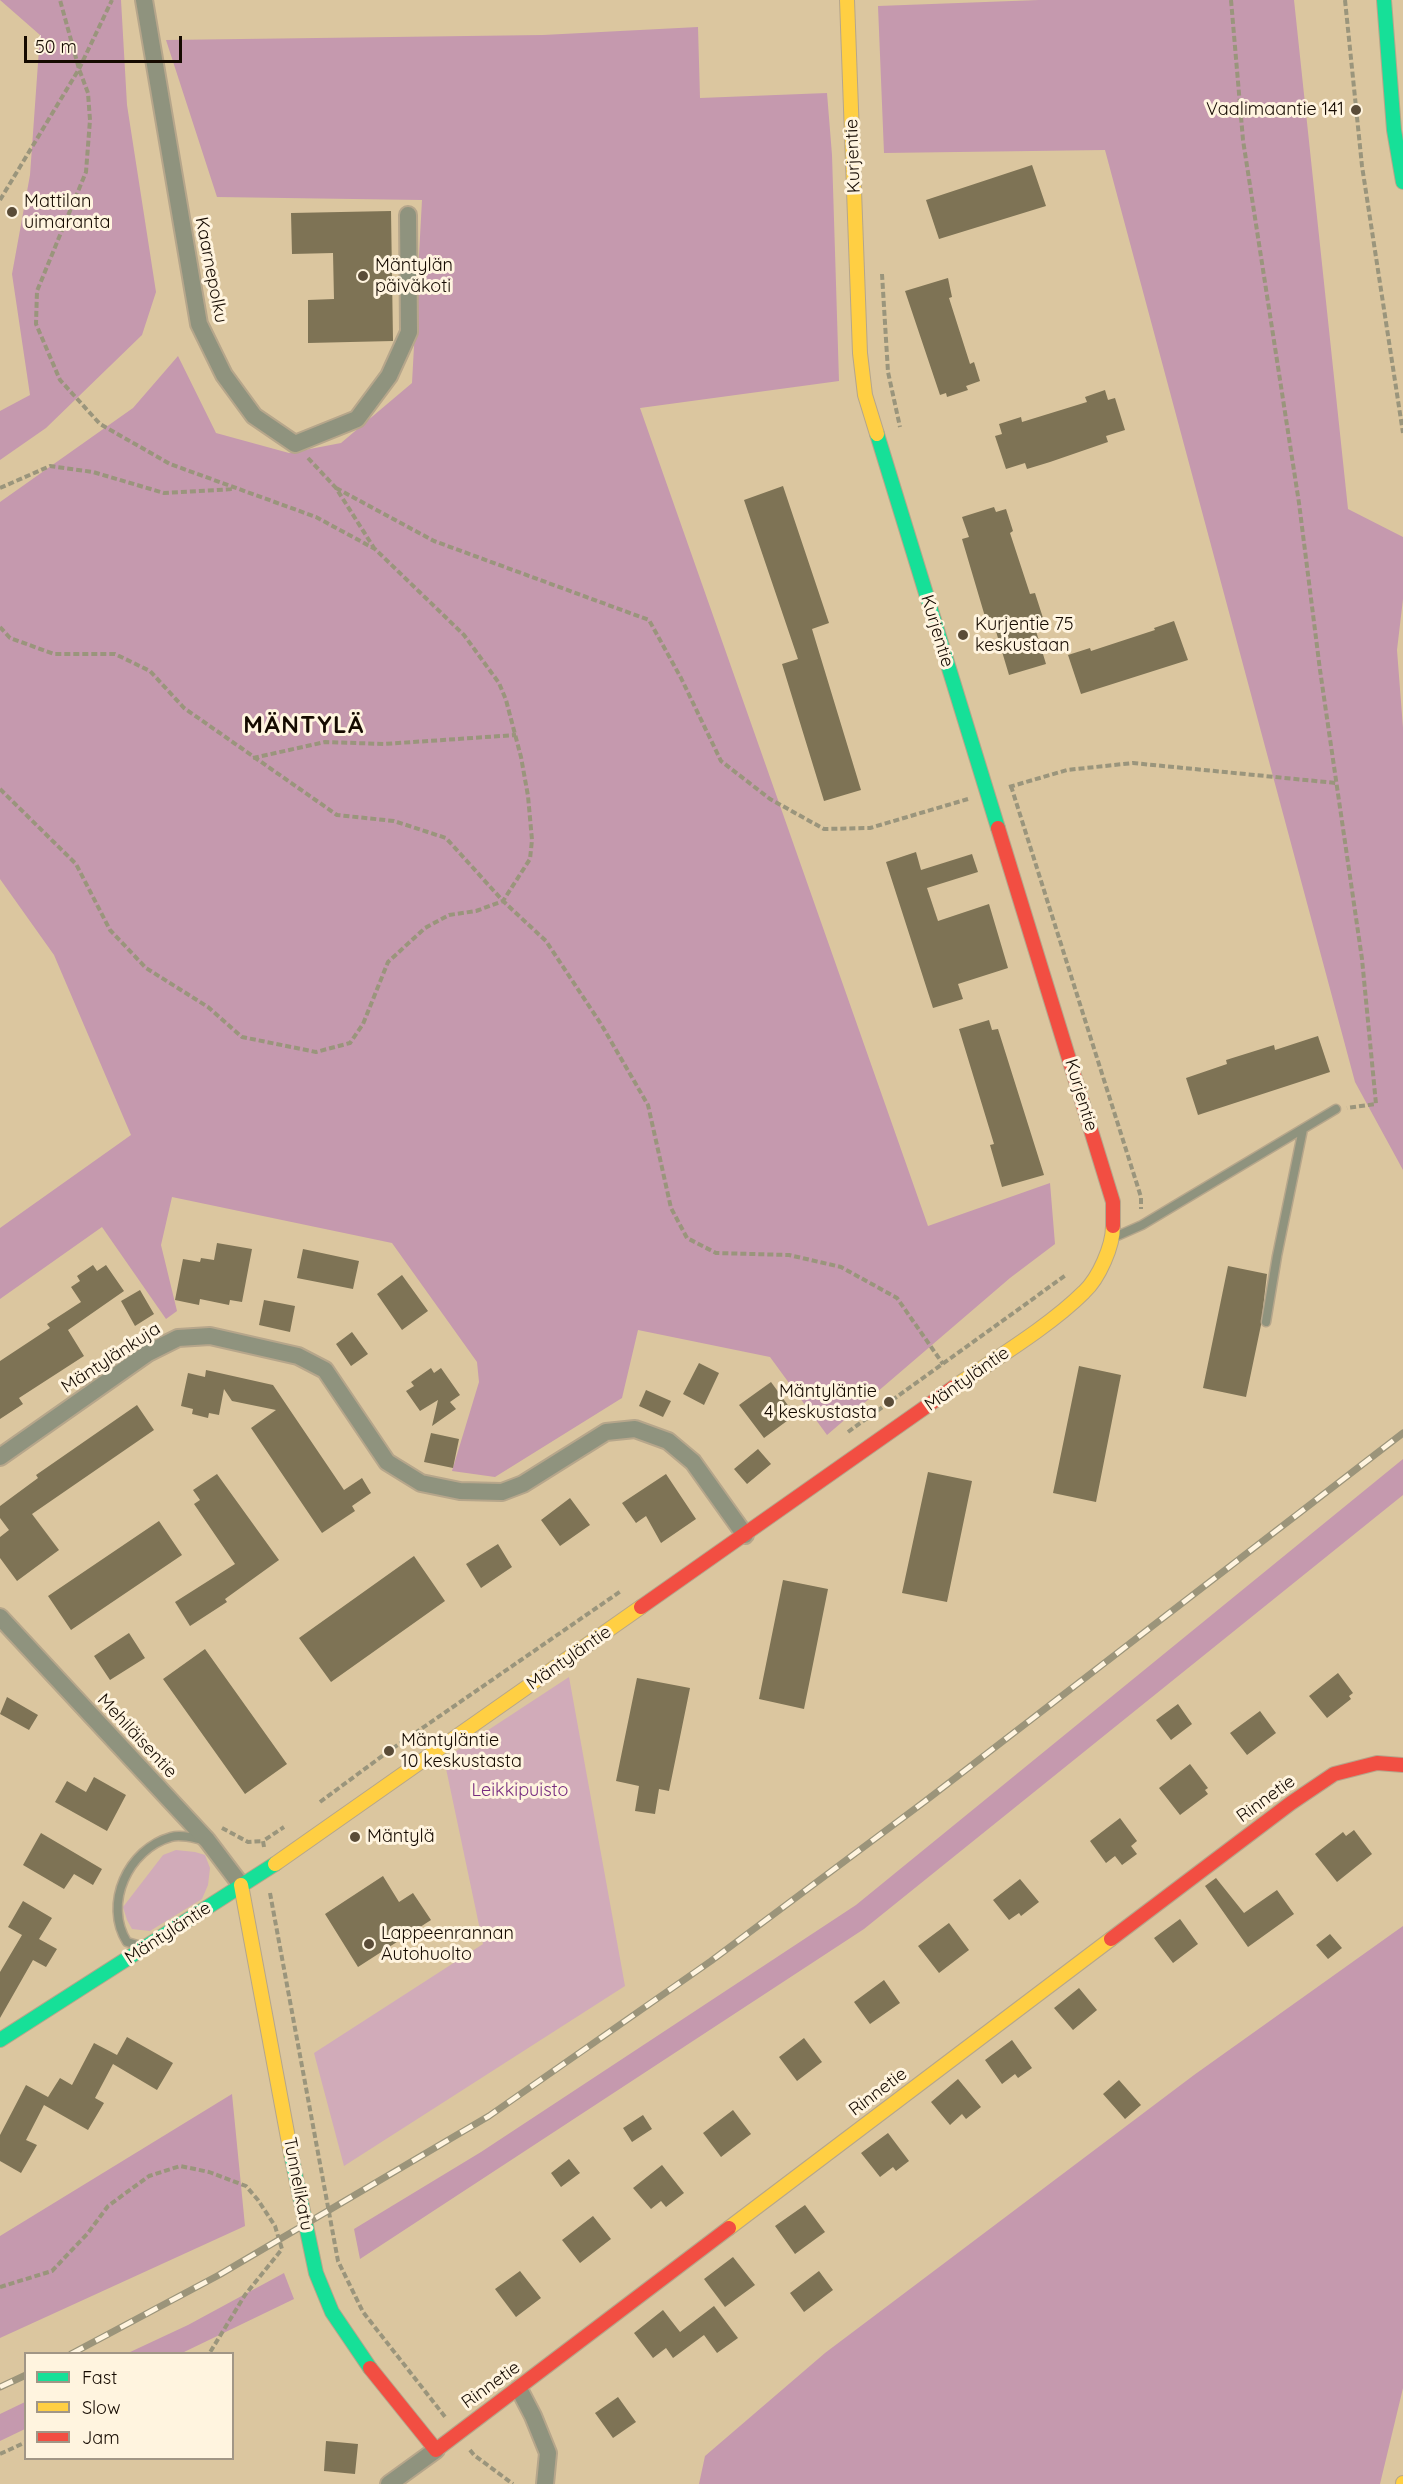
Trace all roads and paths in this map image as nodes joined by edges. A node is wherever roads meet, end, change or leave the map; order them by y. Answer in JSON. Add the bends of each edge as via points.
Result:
{"nodes":[{"id":1,"x":60,"y":0,"type":"edge"},
{"id":2,"x":112,"y":0,"type":"edge"},
{"id":3,"x":144,"y":0,"type":"edge"},
{"id":4,"x":847,"y":0,"type":"edge"},
{"id":5,"x":1232,"y":0,"type":"edge"},
{"id":6,"x":1345,"y":0,"type":"edge"},
{"id":7,"x":1384,"y":0,"type":"edge"},
{"id":8,"x":79,"y":69,"type":"junction"},
{"id":9,"x":1403,"y":182,"type":"edge"},
{"id":10,"x":0,"y":200,"type":"edge"},
{"id":11,"x":408,"y":215,"type":"dead end"},
{"id":12,"x":881,"y":265,"type":"dead end"},
{"id":13,"x":1403,"y":433,"type":"edge"},
{"id":14,"x":902,"y":434,"type":"dead end"},
{"id":15,"x":295,"y":444,"type":"junction"},
{"id":16,"x":0,"y":488,"type":"edge"},
{"id":17,"x":336,"y":488,"type":"junction"},
{"id":18,"x":238,"y":489,"type":"junction"},
{"id":19,"x":375,"y":549,"type":"junction"},
{"id":20,"x":0,"y":627,"type":"edge"},
{"id":21,"x":516,"y":735,"type":"junction"},
{"id":22,"x":253,"y":758,"type":"junction"},
{"id":23,"x":1008,"y":776,"type":"dead end"},
{"id":24,"x":1336,"y":783,"type":"junction"},
{"id":25,"x":1011,"y":786,"type":"junction"},
{"id":26,"x":0,"y":789,"type":"edge"},
{"id":27,"x":987,"y":793,"type":"junction"},
{"id":28,"x":503,"y":901,"type":"junction"},
{"id":29,"x":1336,"y":1109,"type":"joint"},
{"id":30,"x":1303,"y":1129,"type":"junction"},
{"id":31,"x":1142,"y":1225,"type":"junction"},
{"id":32,"x":1113,"y":1242,"type":"junction"},
{"id":33,"x":1071,"y":1272,"type":"dead end"},
{"id":34,"x":1266,"y":1322,"type":"dead end"},
{"id":35,"x":943,"y":1364,"type":"junction"},
{"id":36,"x":843,"y":1435,"type":"dead end"},
{"id":37,"x":0,"y":1457,"type":"edge"},
{"id":38,"x":745,"y":1535,"type":"junction"},
{"id":39,"x":623,"y":1590,"type":"dead end"},
{"id":40,"x":0,"y":1617,"type":"edge"},
{"id":41,"x":1403,"y":1765,"type":"edge"},
{"id":42,"x":315,"y":1806,"type":"dead end"},
{"id":43,"x":288,"y":1825,"type":"dead end"},
{"id":44,"x":207,"y":1840,"type":"junction"},
{"id":45,"x":266,"y":1870,"type":"junction"},
{"id":46,"x":241,"y":1885,"type":"junction"},
{"id":47,"x":152,"y":1944,"type":"junction"},
{"id":48,"x":0,"y":2040,"type":"edge"},
{"id":49,"x":0,"y":2287,"type":"edge"},
{"id":50,"x":210,"y":2352,"type":"edge"},
{"id":51,"x":519,"y":2389,"type":"junction"},
{"id":52,"x":458,"y":2433,"type":"junction"},
{"id":53,"x":24,"y":2443,"type":"edge"},
{"id":54,"x":436,"y":2450,"type":"junction"},
{"id":55,"x":0,"y":2454,"type":"edge"},
{"id":56,"x":389,"y":2484,"type":"edge"},
{"id":57,"x":513,"y":2484,"type":"edge"},
{"id":58,"x":545,"y":2484,"type":"edge"}],
"edges":[{"from":1,"to":8,"type":"path"},
{"from":2,"to":8,"type":"path"},
{"from":3,"to":15,"type":"street","name":"Kaarnepolku","via":[[199,324],[224,375],[254,416]]},
{"from":4,"to":27,"type":"street","name":"Kurjentie","via":[[860,353],[865,395]]},
{"from":5,"to":24,"type":"path","via":[[1243,140],[1299,503]]},
{"from":6,"to":13,"type":"path","via":[[1362,166]]},
{"from":7,"to":9,"type":"street","via":[[1394,130]]},
{"from":8,"to":10,"type":"path"},
{"from":8,"to":18,"type":"path","via":[[88,93],[90,120],[86,172],[37,291],[36,324],[60,380],[100,424],[170,464]]},
{"from":11,"to":15,"type":"street","via":[[409,332],[389,376],[357,419]]},
{"from":12,"to":14,"type":"path","via":[[888,372]]},
{"from":15,"to":17,"type":"path"},
{"from":16,"to":18,"type":"path","via":[[50,466],[93,472],[165,493]]},
{"from":17,"to":19,"type":"path"},
{"from":17,"to":27,"type":"path","via":[[434,541],[649,620],[721,761],[770,799],[824,829],[870,828]]},
{"from":18,"to":19,"type":"path","via":[[316,517]]},
{"from":19,"to":21,"type":"path","via":[[464,635],[499,683]]},
{"from":20,"to":22,"type":"path","via":[[10,638],[54,654],[115,654],[150,670],[184,708]]},
{"from":21,"to":22,"type":"path","via":[[384,744],[325,741]]},
{"from":21,"to":28,"type":"path","via":[[532,840],[530,859]]},
{"from":22,"to":28,"type":"path","via":[[337,815],[394,821],[446,838]]},
{"from":23,"to":25,"type":"path"},
{"from":24,"to":25,"type":"path","via":[[1133,763],[1067,770]]},
{"from":24,"to":29,"type":"path","via":[[1362,959],[1376,1104]]},
{"from":25,"to":27,"type":"path"},
{"from":25,"to":31,"type":"path","via":[[1141,1197]]},
{"from":26,"to":28,"type":"path","via":[[76,864],[110,930],[146,968],[208,1007],[242,1037],[316,1052],[350,1042],[363,1024],[388,962],[404,947],[425,928],[449,915]]},
{"from":27,"to":32,"type":"street","name":"Kurjentie","via":[[1113,1202]]},
{"from":28,"to":35,"type":"path","via":[[546,941],[648,1105],[671,1208],[687,1238],[716,1253],[789,1255],[842,1267],[897,1298]]},
{"from":29,"to":30,"type":"lane"},
{"from":30,"to":31,"type":"lane"},
{"from":30,"to":34,"type":"lane"},
{"from":31,"to":32,"type":"lane"},
{"from":32,"to":38,"type":"street","name":"Mäntyläntie","via":[[1086,1291],[1051,1319]]},
{"from":33,"to":35,"type":"path"},
{"from":35,"to":36,"type":"path"},
{"from":37,"to":38,"type":"street","name":"Mäntylänkuja","via":[[148,1353],[178,1338],[210,1336],[298,1356],[325,1370],[387,1462],[421,1483],[459,1491],[502,1492],[523,1484],[606,1432],[635,1429],[668,1441],[693,1462]]},
{"from":38,"to":45,"type":"street","name":"Mäntyläntie"},
{"from":39,"to":42,"type":"path"},
{"from":40,"to":44,"type":"street","name":"Mehiläisentie"},
{"from":41,"to":51,"type":"street","name":"Rinnetie","via":[[1377,1763],[1334,1774],[1291,1803]]},
{"from":43,"to":45,"type":"path","via":[[263,1841]]},
{"from":44,"to":46,"type":"street","name":"Mehiläisentie"},
{"from":44,"to":47,"type":"lane","via":[[174,1836],[160,1841],[139,1857],[123,1881],[116,1913],[119,1929],[127,1942]]},
{"from":45,"to":46,"type":"street","name":"Mäntyläntie"},
{"from":45,"to":52,"type":"path","via":[[338,2261],[363,2312]]},
{"from":46,"to":47,"type":"street","name":"Mäntyläntie"},
{"from":46,"to":54,"type":"street","name":"Tunnelikatu","via":[[316,2273],[332,2312],[356,2350]]},
{"from":47,"to":48,"type":"street","name":"Mäntyläntie"},
{"from":49,"to":50,"type":"path","via":[[52,2271],[108,2206],[149,2176],[180,2166],[209,2172],[246,2186],[275,2226],[282,2249],[245,2295]]},
{"from":51,"to":52,"type":"street","name":"Rinnetie"},
{"from":51,"to":58,"type":"street","via":[[548,2453]]},
{"from":52,"to":54,"type":"street","name":"Rinnetie"},
{"from":52,"to":57,"type":"path","via":[[474,2455]]},
{"from":53,"to":55,"type":"path"},
{"from":54,"to":56,"type":"street","name":"Rinnetie"}]}
